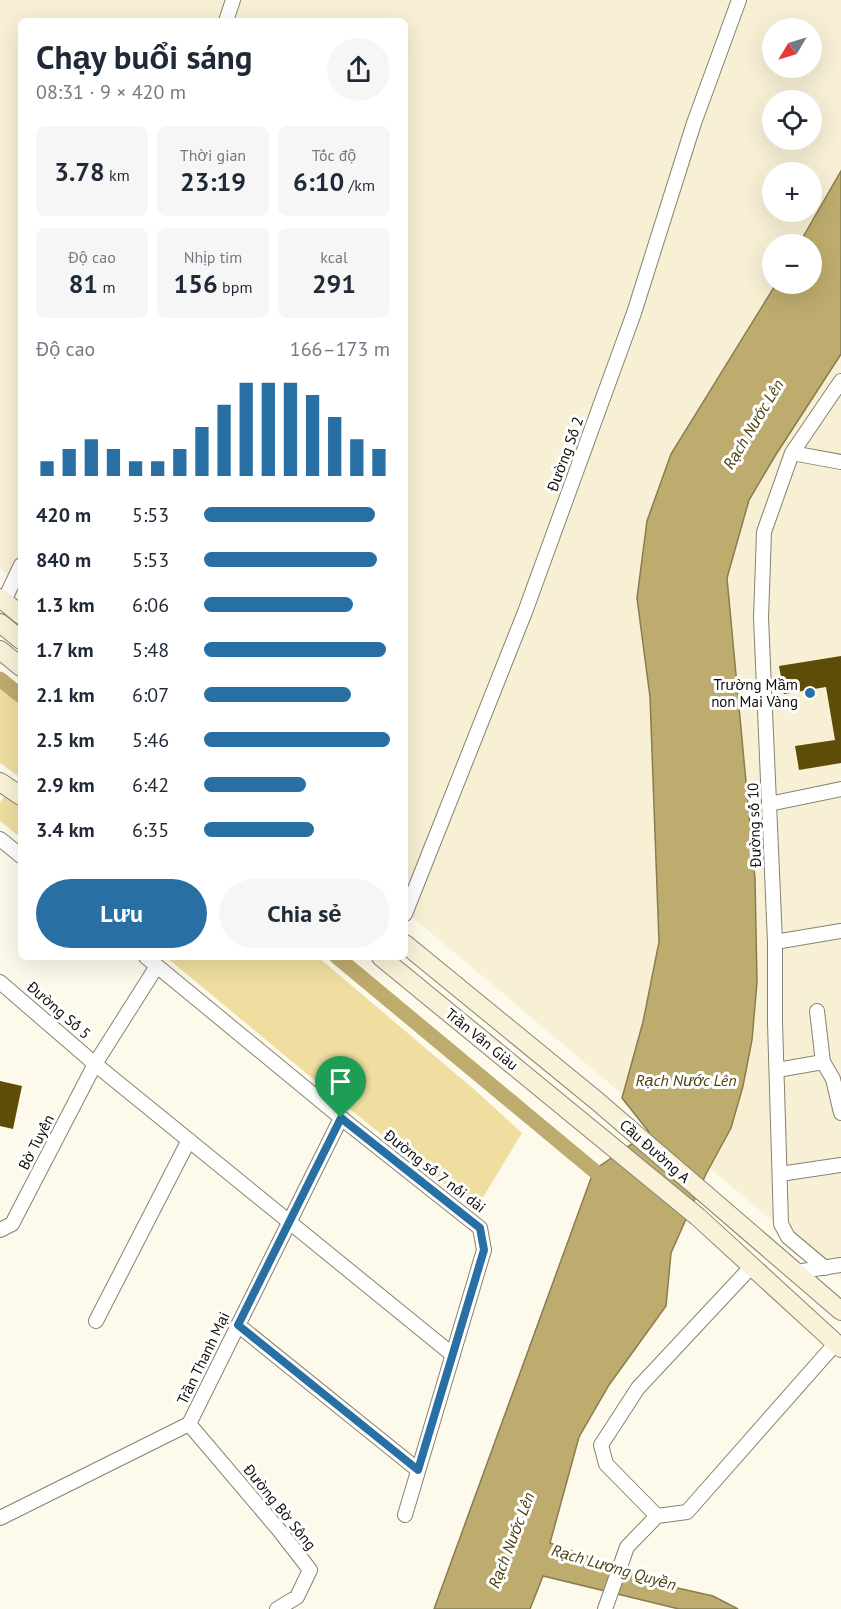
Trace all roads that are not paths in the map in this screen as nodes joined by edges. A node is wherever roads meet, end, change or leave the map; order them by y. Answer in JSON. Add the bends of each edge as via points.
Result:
{"nodes":[{"id":1,"x":233,"y":0,"type":"edge"},
{"id":2,"x":739,"y":0,"type":"edge"},
{"id":3,"x":227,"y":18,"type":"edge"},
{"id":4,"x":841,"y":381,"type":"edge"},
{"id":5,"x":792,"y":453,"type":"junction"},
{"id":6,"x":841,"y":462,"type":"edge"},
{"id":7,"x":18,"y":570,"type":"edge"},
{"id":8,"x":2,"y":599,"type":"edge"},
{"id":9,"x":18,"y":612,"type":"edge"},
{"id":10,"x":0,"y":623,"type":"edge"},
{"id":11,"x":18,"y":638,"type":"edge"},
{"id":12,"x":0,"y":650,"type":"edge"},
{"id":13,"x":18,"y":665,"type":"edge"},
{"id":14,"x":841,"y":789,"type":"edge"},
{"id":15,"x":770,"y":804,"type":"junction"},
{"id":16,"x":0,"y":838,"type":"edge"},
{"id":17,"x":18,"y":853,"type":"edge"},
{"id":18,"x":408,"y":906,"type":"edge"},
{"id":19,"x":841,"y":931,"type":"edge"},
{"id":20,"x":775,"y":942,"type":"junction"},
{"id":21,"x":408,"y":946,"type":"edge"},
{"id":22,"x":150,"y":960,"type":"edge"},
{"id":23,"x":385,"y":960,"type":"edge"},
{"id":24,"x":158,"y":966,"type":"junction"},
{"id":25,"x":0,"y":982,"type":"edge"},
{"id":26,"x":817,"y":1011,"type":"dead end"},
{"id":27,"x":823,"y":1062,"type":"junction"},
{"id":28,"x":95,"y":1064,"type":"junction"},
{"id":29,"x":777,"y":1070,"type":"junction"},
{"id":30,"x":597,"y":1101,"type":"joint"},
{"id":31,"x":841,"y":1113,"type":"edge"},
{"id":32,"x":341,"y":1118,"type":"junction"},
{"id":33,"x":583,"y":1121,"type":"joint"},
{"id":34,"x":189,"y":1140,"type":"junction"},
{"id":35,"x":841,"y":1165,"type":"edge"},
{"id":36,"x":780,"y":1174,"type":"junction"},
{"id":37,"x":289,"y":1222,"type":"junction"},
{"id":38,"x":0,"y":1230,"type":"edge"},
{"id":39,"x":841,"y":1265,"type":"edge"},
{"id":40,"x":752,"y":1266,"type":"junction"},
{"id":41,"x":825,"y":1268,"type":"junction"},
{"id":42,"x":796,"y":1272,"type":"junction"},
{"id":43,"x":841,"y":1311,"type":"edge"},
{"id":44,"x":96,"y":1321,"type":"dead end"},
{"id":45,"x":238,"y":1325,"type":"junction"},
{"id":46,"x":838,"y":1345,"type":"edge"},
{"id":47,"x":453,"y":1355,"type":"junction"},
{"id":48,"x":189,"y":1424,"type":"junction"},
{"id":49,"x":418,"y":1470,"type":"junction"},
{"id":50,"x":405,"y":1515,"type":"dead end"},
{"id":51,"x":657,"y":1516,"type":"junction"},
{"id":52,"x":0,"y":1518,"type":"edge"},
{"id":53,"x":277,"y":1609,"type":"edge"},
{"id":54,"x":605,"y":1609,"type":"edge"}],
"edges":[{"from":1,"to":3,"type":"street"},
{"from":2,"to":18,"type":"street","name":"Đường Số 2","via":[[694,123],[634,313],[529,601]]},
{"from":4,"to":5,"type":"street","name":"Đường số 10"},
{"from":5,"to":6,"type":"street"},
{"from":5,"to":15,"type":"street","name":"Đường số 10","via":[[764,532],[761,618]]},
{"from":7,"to":8,"type":"street"},
{"from":8,"to":9,"type":"main road"},
{"from":10,"to":11,"type":"main road"},
{"from":12,"to":13,"type":"main road"},
{"from":14,"to":15,"type":"street"},
{"from":15,"to":20,"type":"street","name":"Đường số 10"},
{"from":16,"to":17,"type":"street"},
{"from":19,"to":20,"type":"street"},
{"from":20,"to":29,"type":"street","name":"Đường số 10"},
{"from":21,"to":30,"type":"main road","name":"Trần Văn Giàu"},
{"from":22,"to":24,"type":"street","name":"Đường số 7 nối dài"},
{"from":23,"to":33,"type":"main road","name":"Trần Văn Giàu"},
{"from":24,"to":28,"type":"street","name":"Bờ Tuyến"},
{"from":24,"to":32,"type":"street","name":"Đường số 7 nối dài"},
{"from":25,"to":28,"type":"street","name":"Đường Số 5"},
{"from":26,"to":27,"type":"street"},
{"from":27,"to":29,"type":"street"},
{"from":27,"to":31,"type":"street","via":[[833,1079]]},
{"from":28,"to":34,"type":"street","name":"Đường Số 5"},
{"from":28,"to":38,"type":"street","name":"Bờ Tuyến","via":[[12,1224]]},
{"from":29,"to":36,"type":"street","name":"Đường số 10"},
{"from":30,"to":42,"type":"main road","name":"Cầu Đường A"},
{"from":32,"to":37,"type":"street","name":"Trần Thanh Mại"},
{"from":32,"to":47,"type":"street","name":"Đường số 7 nối dài","via":[[480,1228],[484,1250]]},
{"from":33,"to":40,"type":"main road","name":"Cầu Đường A"},
{"from":34,"to":37,"type":"street","name":"Đường Số 5"},
{"from":34,"to":44,"type":"street"},
{"from":35,"to":36,"type":"street"},
{"from":36,"to":41,"type":"street","name":"Đường số 10","via":[[781,1224],[788,1238]]},
{"from":37,"to":45,"type":"street","name":"Trần Thanh Mại"},
{"from":37,"to":47,"type":"street","name":"Đường Số 5"},
{"from":39,"to":41,"type":"street"},
{"from":40,"to":46,"type":"main road"},
{"from":40,"to":51,"type":"street","via":[[638,1388],[601,1445],[606,1464]]},
{"from":41,"to":42,"type":"street"},
{"from":42,"to":43,"type":"main road"},
{"from":45,"to":48,"type":"street","name":"Trần Thanh Mại"},
{"from":45,"to":49,"type":"street"},
{"from":46,"to":51,"type":"street","via":[[687,1512]]},
{"from":47,"to":49,"type":"street"},
{"from":48,"to":52,"type":"street","name":"Trần Thanh Mại"},
{"from":48,"to":53,"type":"street","name":"Đường Bờ Sông","via":[[309,1570],[297,1597]]},
{"from":49,"to":50,"type":"street"},
{"from":51,"to":54,"type":"street","via":[[627,1547]]}]}
